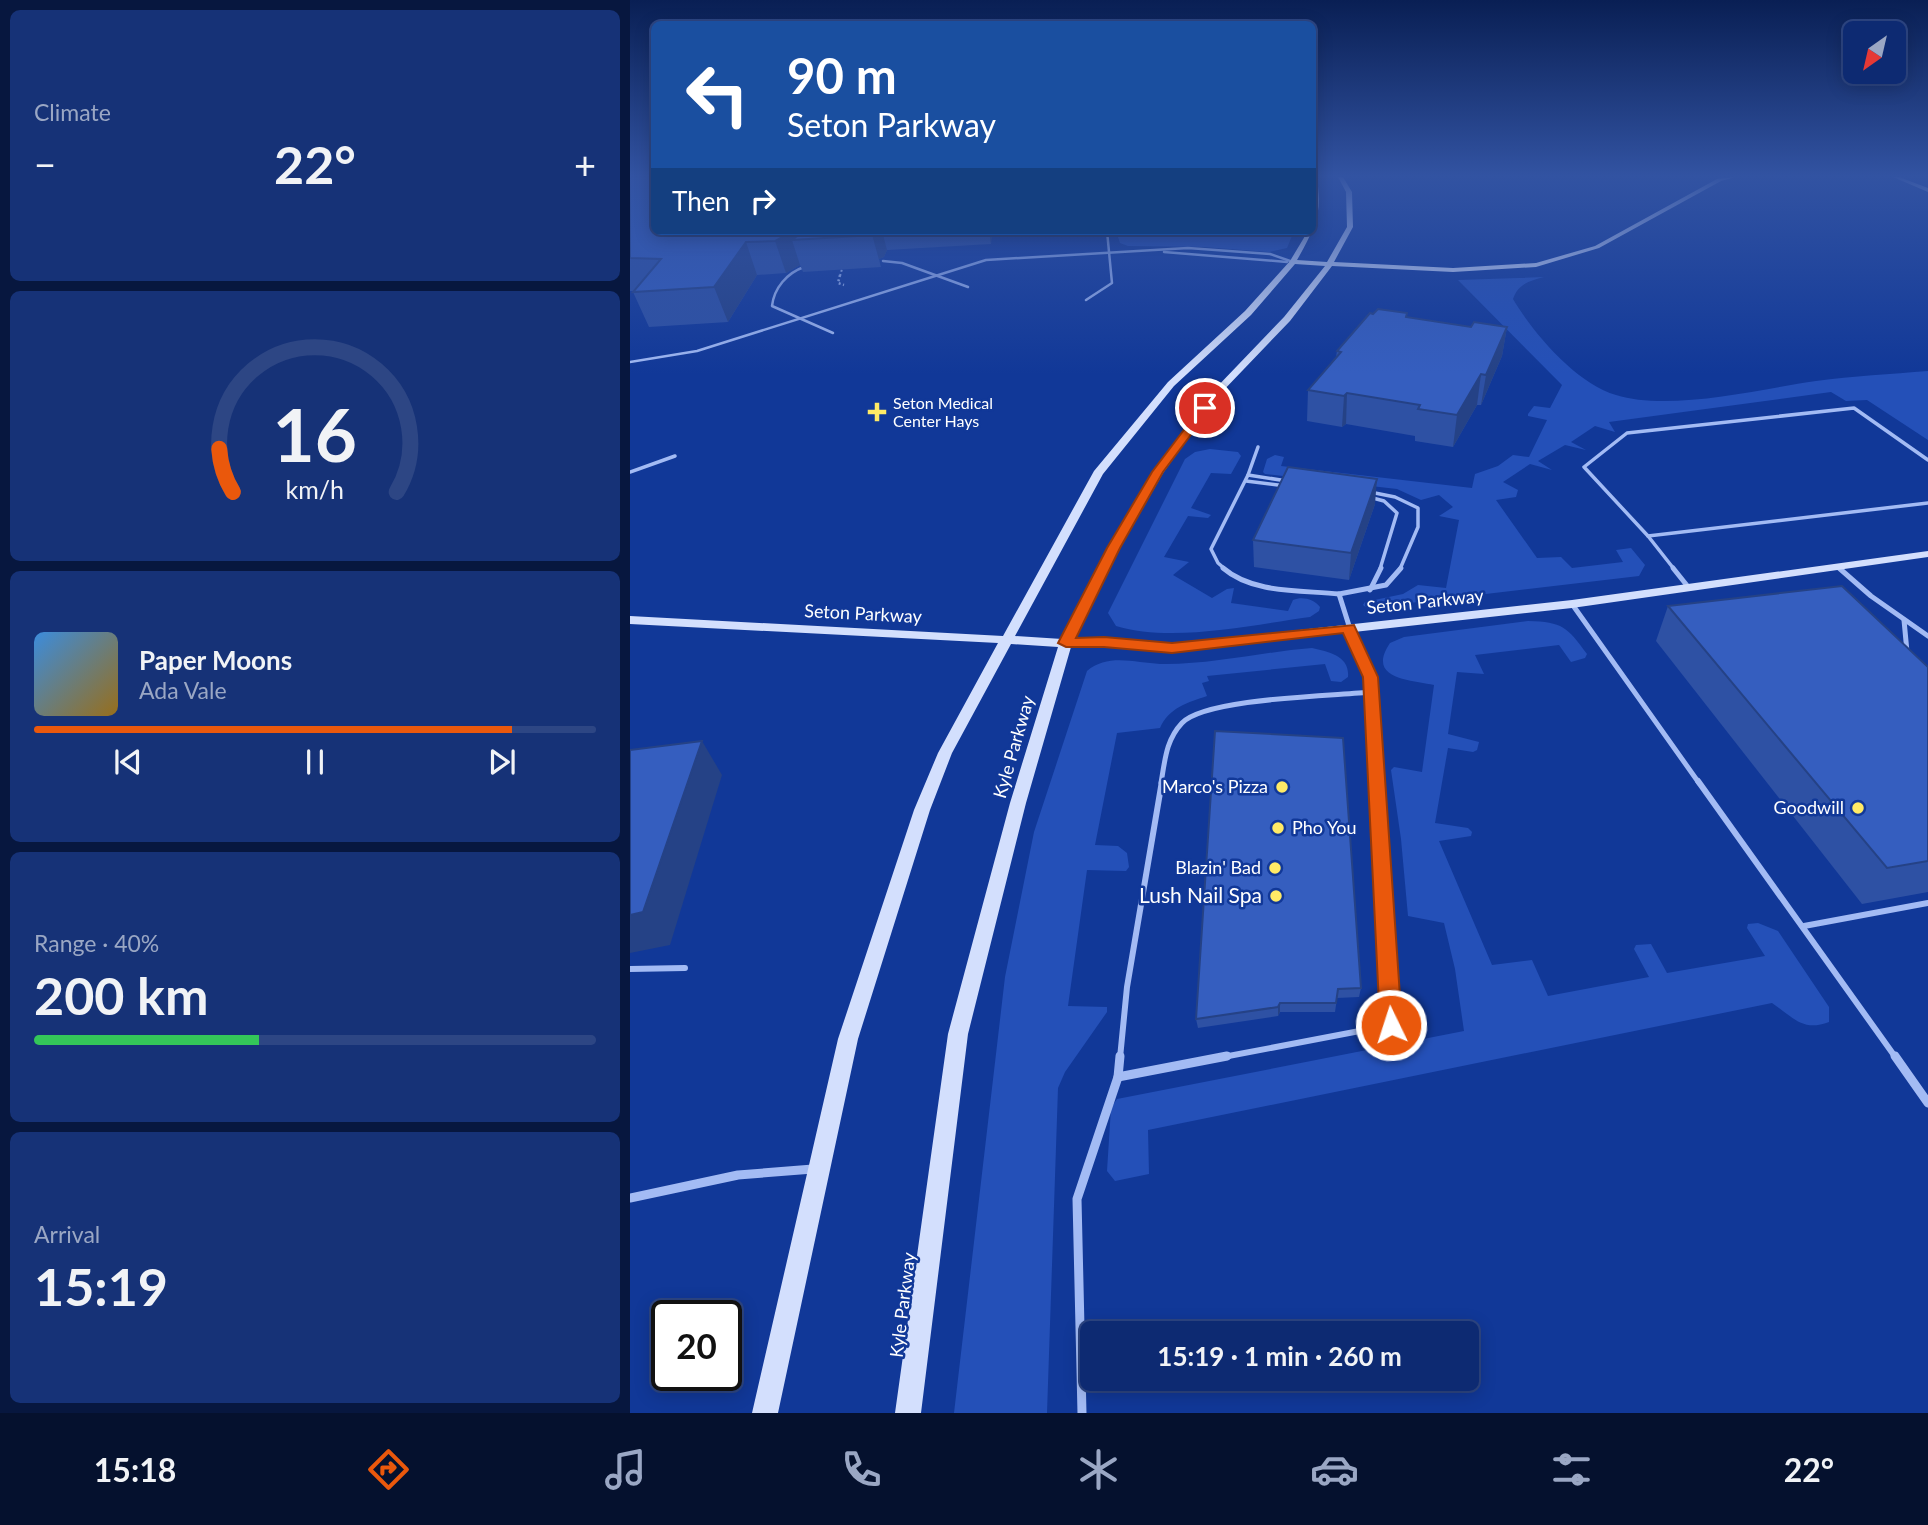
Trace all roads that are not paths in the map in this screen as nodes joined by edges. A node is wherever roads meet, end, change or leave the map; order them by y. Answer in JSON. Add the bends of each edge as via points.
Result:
{"nodes":[{"id":1,"x":1109,"y":243,"type":"edge"},
{"id":2,"x":1304,"y":243,"type":"edge"},
{"id":3,"x":1341,"y":243,"type":"edge"},
{"id":4,"x":1604,"y":243,"type":"edge"},
{"id":5,"x":1158,"y":250,"type":"junction"},
{"id":6,"x":1111,"y":251,"type":"junction"},
{"id":7,"x":883,"y":261,"type":"dead end"},
{"id":8,"x":1293,"y":262,"type":"junction"},
{"id":9,"x":1329,"y":265,"type":"junction"},
{"id":10,"x":804,"y":267,"type":"edge"},
{"id":11,"x":935,"y":275,"type":"junction"},
{"id":12,"x":968,"y":287,"type":"dead end"},
{"id":13,"x":1086,"y":300,"type":"dead end"},
{"id":14,"x":801,"y":319,"type":"junction"},
{"id":15,"x":833,"y":333,"type":"dead end"},
{"id":16,"x":630,"y":362,"type":"edge"},
{"id":17,"x":1258,"y":447,"type":"dead end"},
{"id":18,"x":675,"y":456,"type":"dead end"},
{"id":19,"x":1928,"y":460,"type":"edge"},
{"id":20,"x":630,"y":471,"type":"edge"},
{"id":21,"x":1247,"y":478,"type":"junction"},
{"id":22,"x":1300,"y":482,"type":"edge"},
{"id":23,"x":1294,"y":487,"type":"edge"},
{"id":24,"x":1364,"y":491,"type":"edge"},
{"id":25,"x":1359,"y":495,"type":"edge"},
{"id":26,"x":1928,"y":503,"type":"edge"},
{"id":27,"x":1648,"y":536,"type":"junction"},
{"id":28,"x":1928,"y":554,"type":"edge"},
{"id":29,"x":1838,"y":567,"type":"junction"},
{"id":30,"x":1689,"y":588,"type":"junction"},
{"id":31,"x":1370,"y":590,"type":"junction"},
{"id":32,"x":1339,"y":594,"type":"junction"},
{"id":33,"x":1572,"y":604,"type":"junction"},
{"id":34,"x":630,"y":620,"type":"edge"},
{"id":35,"x":1904,"y":620,"type":"junction"},
{"id":36,"x":1349,"y":628,"type":"junction"},
{"id":37,"x":1928,"y":636,"type":"edge"},
{"id":38,"x":1007,"y":639,"type":"junction"},
{"id":39,"x":1066,"y":643,"type":"junction"},
{"id":40,"x":1908,"y":660,"type":"edge"},
{"id":41,"x":1371,"y":692,"type":"junction"},
{"id":42,"x":1928,"y":903,"type":"edge"},
{"id":43,"x":1804,"y":926,"type":"junction"},
{"id":44,"x":685,"y":968,"type":"dead end"},
{"id":45,"x":630,"y":969,"type":"edge"},
{"id":46,"x":1118,"y":1077,"type":"junction"},
{"id":47,"x":1928,"y":1103,"type":"edge"},
{"id":48,"x":820,"y":1168,"type":"junction"},
{"id":49,"x":630,"y":1198,"type":"edge"},
{"id":50,"x":765,"y":1413,"type":"edge"},
{"id":51,"x":908,"y":1413,"type":"edge"},
{"id":52,"x":1082,"y":1413,"type":"edge"}],
"edges":[{"from":1,"to":6,"type":"lane"},
{"from":2,"to":8,"type":"street"},
{"from":3,"to":9,"type":"street","name":"Kyle Parkway"},
{"from":4,"to":9,"type":"street","via":[[1536,265],[1453,270]]},
{"from":5,"to":6,"type":"lane"},
{"from":5,"to":8,"type":"lane"},
{"from":5,"to":8,"type":"lane","via":[[1270,254]]},
{"from":6,"to":11,"type":"lane","via":[[986,260]]},
{"from":6,"to":13,"type":"lane","via":[[1112,283]]},
{"from":7,"to":11,"type":"lane"},
{"from":8,"to":9,"type":"street"},
{"from":8,"to":38,"type":"street","via":[[1248,313],[1171,384],[1098,473]]},
{"from":9,"to":39,"type":"street","name":"Kyle Parkway","via":[[1287,319],[1217,392],[1158,472]]},
{"from":10,"to":14,"type":"lane","via":[[789,274],[771,302],[775,309]]},
{"from":11,"to":12,"type":"lane"},
{"from":11,"to":14,"type":"lane"},
{"from":14,"to":15,"type":"lane"},
{"from":14,"to":16,"type":"lane","via":[[698,351]]},
{"from":17,"to":21,"type":"lane"},
{"from":18,"to":20,"type":"lane"},
{"from":19,"to":27,"type":"lane","via":[[1854,408],[1627,433],[1584,467]]},
{"from":21,"to":22,"type":"lane"},
{"from":21,"to":23,"type":"lane"},
{"from":21,"to":32,"type":"lane","via":[[1211,549],[1214,562],[1228,575],[1251,583]]},
{"from":24,"to":31,"type":"lane","via":[[1404,500],[1418,508],[1421,519],[1399,575]]},
{"from":25,"to":31,"type":"lane","via":[[1384,501],[1397,513]]},
{"from":26,"to":27,"type":"lane"},
{"from":27,"to":30,"type":"lane"},
{"from":28,"to":29,"type":"street","name":"Seton Parkway"},
{"from":29,"to":30,"type":"street","name":"Seton Parkway"},
{"from":29,"to":35,"type":"lane"},
{"from":30,"to":33,"type":"street","name":"Seton Parkway"},
{"from":31,"to":32,"type":"lane"},
{"from":32,"to":36,"type":"lane"},
{"from":33,"to":36,"type":"street","name":"Seton Parkway"},
{"from":33,"to":43,"type":"lane"},
{"from":34,"to":38,"type":"street","name":"Seton Parkway"},
{"from":35,"to":37,"type":"lane"},
{"from":35,"to":40,"type":"lane"},
{"from":36,"to":39,"type":"street","name":"Seton Parkway","via":[[1172,648]]},
{"from":36,"to":41,"type":"lane","via":[[1370,677]]},
{"from":38,"to":39,"type":"street","name":"Seton Parkway"},
{"from":38,"to":48,"type":"street","via":[[946,753],[922,810],[848,1039]]},
{"from":39,"to":51,"type":"street","name":"Kyle Parkway","via":[[1018,803],[958,1034]]},
{"from":41,"to":46,"type":"lane","via":[[1220,706],[1184,722],[1168,743],[1127,987]]},
{"from":41,"to":46,"type":"lane","via":[[1391,1025]]},
{"from":42,"to":43,"type":"lane"},
{"from":43,"to":47,"type":"lane"},
{"from":44,"to":45,"type":"lane"},
{"from":46,"to":52,"type":"lane","via":[[1077,1199]]},
{"from":48,"to":49,"type":"lane","via":[[738,1175]]},
{"from":48,"to":50,"type":"street"}]}
